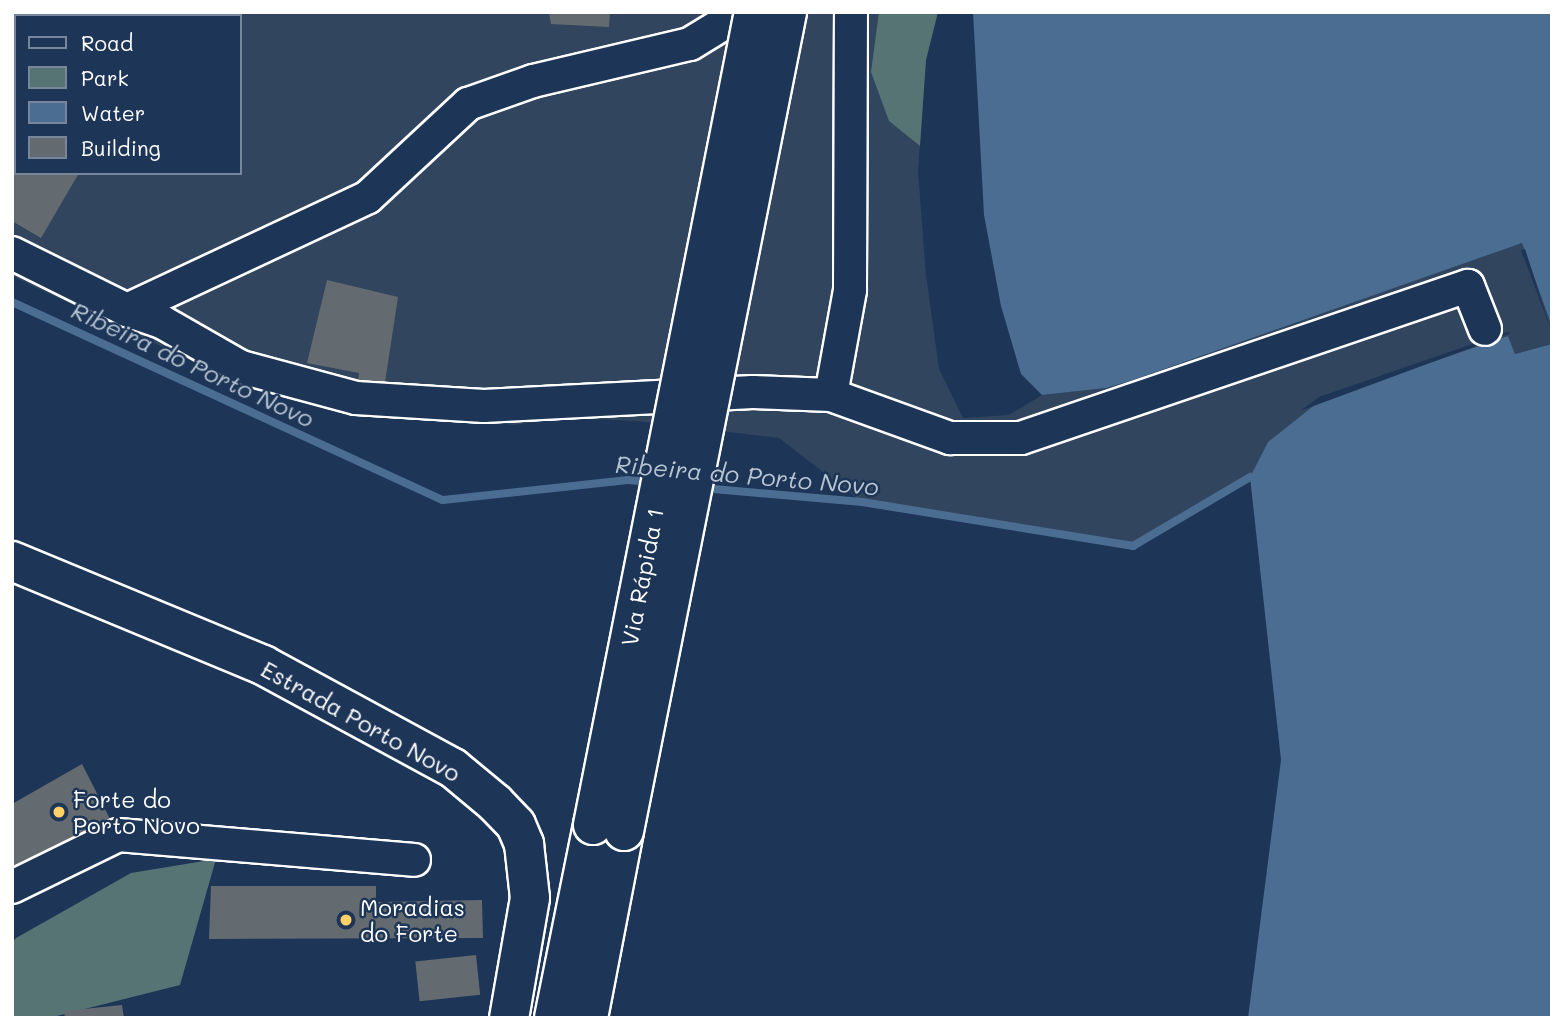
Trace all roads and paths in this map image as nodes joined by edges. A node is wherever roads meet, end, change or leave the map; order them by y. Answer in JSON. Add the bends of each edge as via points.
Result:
{"nodes":[{"id":1,"x":743,"y":12,"type":"edge"},
{"id":2,"x":754,"y":12,"type":"edge"},
{"id":3,"x":787,"y":12,"type":"edge"},
{"id":4,"x":851,"y":12,"type":"edge"},
{"id":5,"x":12,"y":253,"type":"edge"},
{"id":6,"x":128,"y":310,"type":"junction"},
{"id":7,"x":1485,"y":329,"type":"dead end"},
{"id":8,"x":831,"y":394,"type":"junction"},
{"id":9,"x":12,"y":561,"type":"edge"},
{"id":10,"x":608,"y":828,"type":"junction"},
{"id":11,"x":414,"y":860,"type":"dead end"},
{"id":12,"x":12,"y":887,"type":"edge"},
{"id":13,"x":509,"y":1018,"type":"edge"},
{"id":14,"x":554,"y":1018,"type":"edge"},
{"id":15,"x":588,"y":1018,"type":"edge"}],
"edges":[{"from":1,"to":6,"type":"street","via":[[690,44],[533,81],[468,104],[368,197]]},
{"from":2,"to":10,"type":"main road","name":"Via Rápida 1","bridge":true},
{"from":3,"to":10,"type":"main road","name":"Via Rápida 1","bridge":true},
{"from":4,"to":8,"type":"street","via":[[850,290]]},
{"from":5,"to":6,"type":"street"},
{"from":6,"to":8,"type":"street","via":[[162,322],[241,367],[356,398],[484,406],[753,392]]},
{"from":7,"to":8,"type":"street","via":[[1468,286],[1021,438],[950,438]]},
{"from":9,"to":13,"type":"main road","name":"Estrada Porto Novo","via":[[263,665],[453,768],[495,803],[516,825],[524,844],[530,898]]},
{"from":10,"to":14,"type":"main road","name":"Via Rápida 1"},
{"from":10,"to":15,"type":"main road","name":"Via Rápida 1"},
{"from":11,"to":12,"type":"street","via":[[118,835]]}]}
